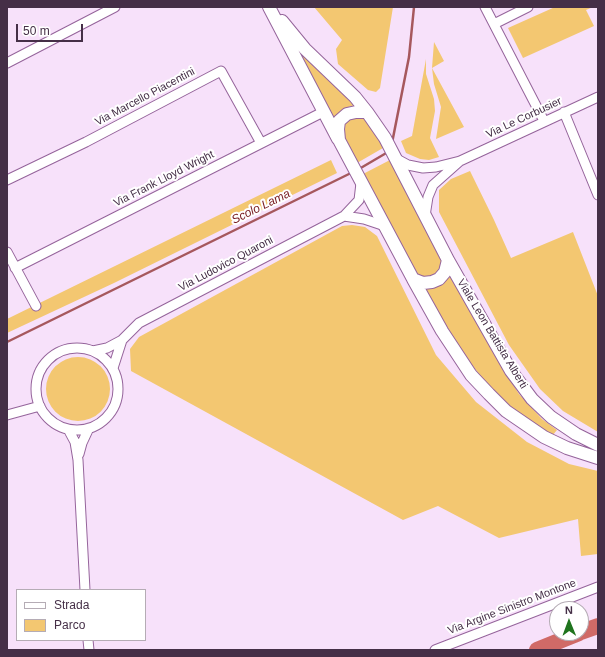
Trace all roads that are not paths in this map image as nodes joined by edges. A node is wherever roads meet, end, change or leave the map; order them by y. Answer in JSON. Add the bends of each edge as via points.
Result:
{"nodes":[{"id":1,"x":115,"y":7,"type":"edge"},
{"id":2,"x":270,"y":7,"type":"edge"},
{"id":3,"x":485,"y":7,"type":"edge"},
{"id":4,"x":528,"y":7,"type":"edge"},
{"id":5,"x":105,"y":9,"type":"edge"},
{"id":6,"x":494,"y":24,"type":"junction"},
{"id":7,"x":7,"y":63,"type":"edge"},
{"id":8,"x":598,"y":97,"type":"edge"},
{"id":9,"x":323,"y":112,"type":"junction"},
{"id":10,"x":367,"y":112,"type":"junction"},
{"id":11,"x":564,"y":112,"type":"junction"},
{"id":12,"x":544,"y":121,"type":"junction"},
{"id":13,"x":339,"y":140,"type":"junction"},
{"id":14,"x":261,"y":143,"type":"junction"},
{"id":15,"x":395,"y":158,"type":"junction"},
{"id":16,"x":460,"y":161,"type":"junction"},
{"id":17,"x":7,"y":180,"type":"edge"},
{"id":18,"x":361,"y":183,"type":"junction"},
{"id":19,"x":598,"y":195,"type":"edge"},
{"id":20,"x":344,"y":216,"type":"junction"},
{"id":21,"x":425,"y":216,"type":"junction"},
{"id":22,"x":385,"y":226,"type":"junction"},
{"id":23,"x":7,"y":252,"type":"edge"},
{"id":24,"x":448,"y":260,"type":"junction"},
{"id":25,"x":15,"y":268,"type":"junction"},
{"id":26,"x":413,"y":279,"type":"junction"},
{"id":27,"x":36,"y":306,"type":"dead end"},
{"id":28,"x":122,"y":340,"type":"junction"},
{"id":29,"x":93,"y":350,"type":"junction"},
{"id":30,"x":113,"y":368,"type":"junction"},
{"id":31,"x":40,"y":406,"type":"junction"},
{"id":32,"x":7,"y":415,"type":"edge"},
{"id":33,"x":89,"y":428,"type":"junction"},
{"id":34,"x":68,"y":429,"type":"junction"},
{"id":35,"x":598,"y":446,"type":"edge"},
{"id":36,"x":598,"y":458,"type":"edge"},
{"id":37,"x":78,"y":460,"type":"junction"},
{"id":38,"x":598,"y":587,"type":"edge"},
{"id":39,"x":85,"y":589,"type":"edge"},
{"id":40,"x":435,"y":650,"type":"edge"}],
"edges":[{"from":1,"to":5,"type":"street"},
{"from":2,"to":9,"type":"main road"},
{"from":2,"to":10,"type":"main road","via":[[305,49]]},
{"from":3,"to":6,"type":"street"},
{"from":4,"to":6,"type":"street"},
{"from":5,"to":7,"type":"street"},
{"from":6,"to":12,"type":"street"},
{"from":8,"to":11,"type":"street","name":"Via Le Corbusier"},
{"from":9,"to":13,"type":"main road"},
{"from":9,"to":14,"type":"street","name":"Via Frank Lloyd Wright"},
{"from":10,"to":13,"type":"main road","via":[[347,114],[339,121]]},
{"from":10,"to":15,"type":"main road"},
{"from":11,"to":12,"type":"street","name":"Via Le Corbusier"},
{"from":11,"to":19,"type":"street"},
{"from":12,"to":16,"type":"street","name":"Via Le Corbusier"},
{"from":13,"to":18,"type":"main road"},
{"from":14,"to":17,"type":"street","name":"Via Marcello Piacentini","via":[[221,71]]},
{"from":14,"to":25,"type":"street","name":"Via Frank Lloyd Wright"},
{"from":15,"to":16,"type":"street","name":"Via Le Corbusier","via":[[408,165],[423,168]]},
{"from":15,"to":21,"type":"main road","name":"Viale Leon Battista Alberti"},
{"from":16,"to":21,"type":"street","name":"Via Le Corbusier","via":[[433,185]]},
{"from":18,"to":20,"type":"street","name":"Via Ludovico Quaroni","via":[[359,200]]},
{"from":18,"to":22,"type":"main road"},
{"from":20,"to":22,"type":"street"},
{"from":20,"to":28,"type":"street","name":"Via Ludovico Quaroni","via":[[139,323]]},
{"from":21,"to":24,"type":"main road","name":"Viale Leon Battista Alberti"},
{"from":22,"to":26,"type":"main road"},
{"from":23,"to":25,"type":"street"},
{"from":24,"to":26,"type":"main road","via":[[445,272],[439,279],[423,283]]},
{"from":24,"to":35,"type":"main road","name":"Viale Leon Battista Alberti","via":[[511,371],[532,399],[563,426]]},
{"from":25,"to":27,"type":"street"},
{"from":26,"to":36,"type":"main road","via":[[442,331],[471,375],[493,399],[506,411],[544,436],[567,448]]},
{"from":28,"to":29,"type":"street","name":"Via Ludovico Quaroni","via":[[107,348]]},
{"from":28,"to":30,"type":"street","name":"Via Ludovico Quaroni"},
{"from":29,"to":30,"type":"street"},
{"from":29,"to":31,"type":"street","via":[[68,348],[47,360],[36,382],[36,395]]},
{"from":30,"to":33,"type":"street","via":[[118,388],[113,408],[99,423]]},
{"from":31,"to":32,"type":"street"},
{"from":31,"to":34,"type":"street","via":[[52,420]]},
{"from":33,"to":34,"type":"street"},
{"from":33,"to":37,"type":"street"},
{"from":34,"to":37,"type":"street","via":[[75,442]]},
{"from":37,"to":39,"type":"street"},
{"from":38,"to":40,"type":"street","name":"Via Argine Sinistro Montone"}]}
